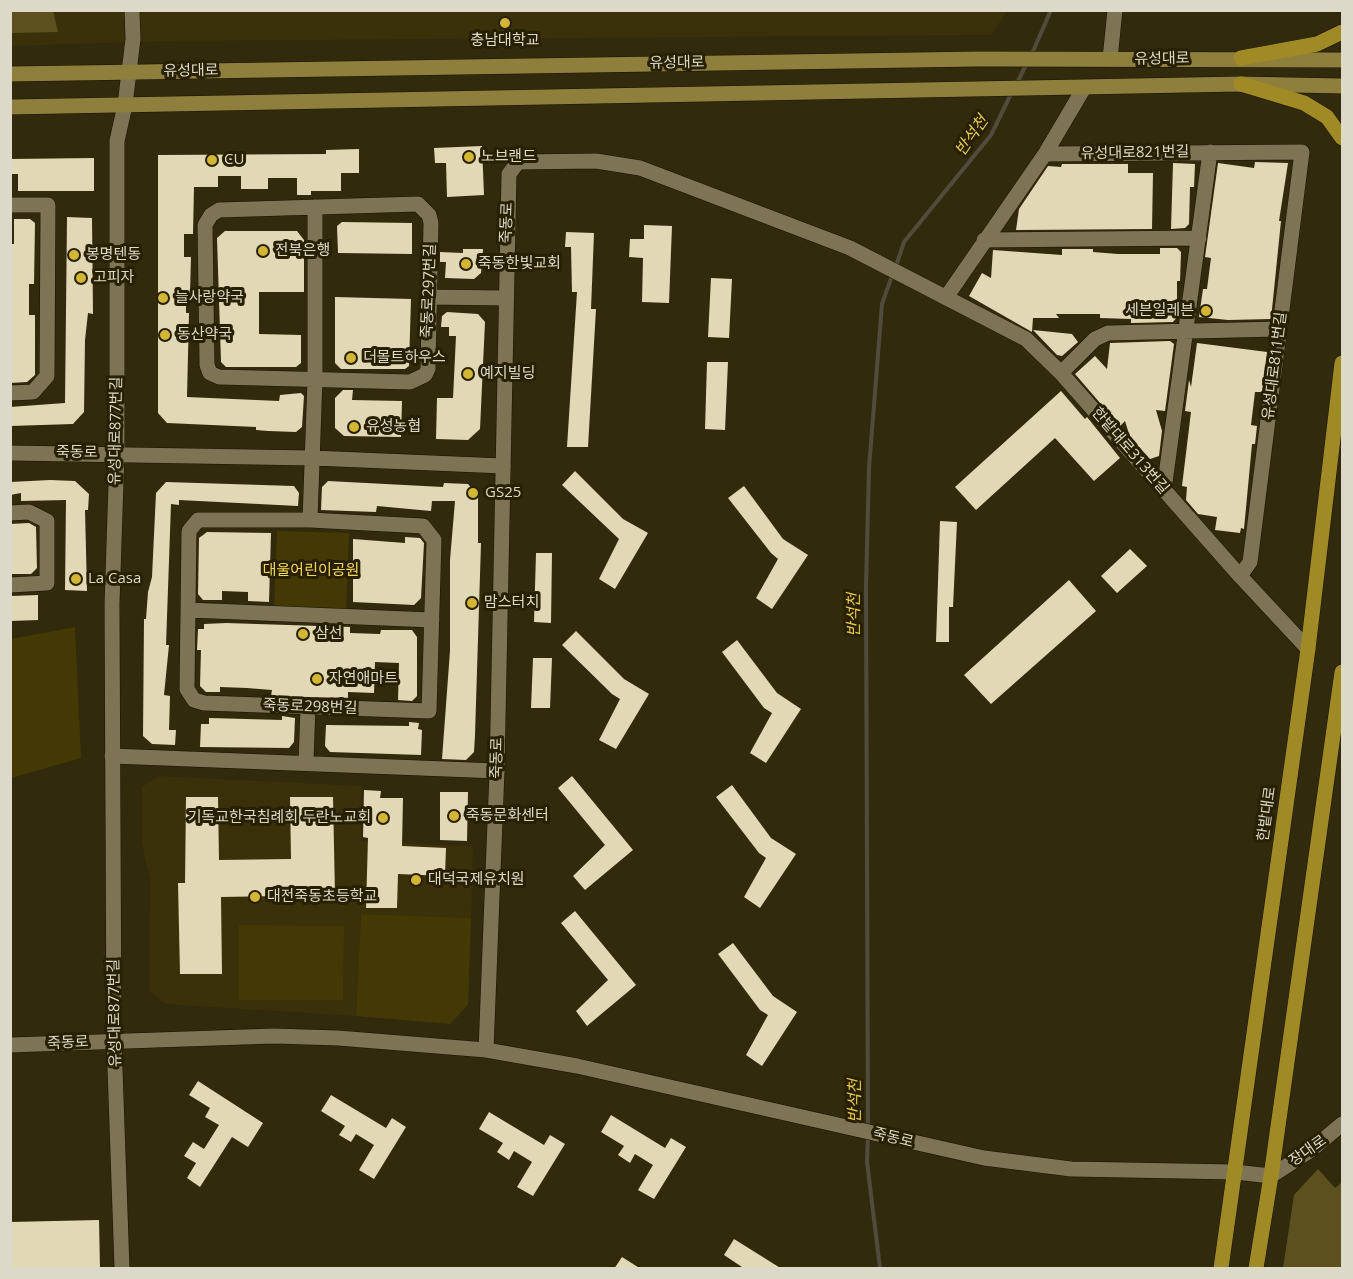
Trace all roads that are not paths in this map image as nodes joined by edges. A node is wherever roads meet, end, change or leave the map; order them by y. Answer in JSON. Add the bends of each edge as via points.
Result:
{"nodes":[{"id":1,"x":132,"y":10,"type":"edge"},
{"id":2,"x":1115,"y":10,"type":"edge"},
{"id":3,"x":1342,"y":32,"type":"edge"},
{"id":4,"x":1241,"y":58,"type":"junction"},
{"id":5,"x":1104,"y":59,"type":"junction"},
{"id":6,"x":1342,"y":60,"type":"edge"},
{"id":7,"x":130,"y":72,"type":"junction"},
{"id":8,"x":10,"y":74,"type":"edge"},
{"id":9,"x":1241,"y":84,"type":"junction"},
{"id":10,"x":1342,"y":86,"type":"edge"},
{"id":11,"x":1083,"y":88,"type":"junction"},
{"id":12,"x":124,"y":105,"type":"junction"},
{"id":13,"x":10,"y":107,"type":"edge"},
{"id":14,"x":1342,"y":138,"type":"edge"},
{"id":15,"x":1210,"y":152,"type":"junction"},
{"id":16,"x":1045,"y":154,"type":"junction"},
{"id":17,"x":518,"y":162,"type":"joint"},
{"id":18,"x":10,"y":206,"type":"edge"},
{"id":19,"x":315,"y":207,"type":"junction"},
{"id":20,"x":1199,"y":238,"type":"junction"},
{"id":21,"x":984,"y":240,"type":"junction"},
{"id":22,"x":947,"y":296,"type":"junction"},
{"id":23,"x":429,"y":297,"type":"junction"},
{"id":24,"x":505,"y":298,"type":"junction"},
{"id":25,"x":1280,"y":329,"type":"junction"},
{"id":26,"x":1187,"y":332,"type":"junction"},
{"id":27,"x":1342,"y":363,"type":"edge"},
{"id":28,"x":1061,"y":372,"type":"junction"},
{"id":29,"x":315,"y":379,"type":"junction"},
{"id":30,"x":10,"y":393,"type":"edge"},
{"id":31,"x":10,"y":453,"type":"edge"},
{"id":32,"x":117,"y":453,"type":"junction"},
{"id":33,"x":313,"y":458,"type":"junction"},
{"id":34,"x":503,"y":466,"type":"junction"},
{"id":35,"x":1164,"y":490,"type":"junction"},
{"id":36,"x":10,"y":513,"type":"edge"},
{"id":37,"x":310,"y":520,"type":"junction"},
{"id":38,"x":1240,"y":576,"type":"junction"},
{"id":39,"x":10,"y":585,"type":"edge"},
{"id":40,"x":188,"y":610,"type":"junction"},
{"id":41,"x":432,"y":620,"type":"junction"},
{"id":42,"x":1308,"y":649,"type":"junction"},
{"id":43,"x":1342,"y":672,"type":"edge"},
{"id":44,"x":1341,"y":695,"type":"edge"},
{"id":45,"x":308,"y":706,"type":"junction"},
{"id":46,"x":112,"y":756,"type":"junction"},
{"id":47,"x":306,"y":762,"type":"junction"},
{"id":48,"x":497,"y":771,"type":"junction"},
{"id":49,"x":114,"y":1040,"type":"junction"},
{"id":50,"x":10,"y":1046,"type":"edge"},
{"id":51,"x":486,"y":1050,"type":"junction"},
{"id":52,"x":1342,"y":1124,"type":"edge"},
{"id":53,"x":1235,"y":1172,"type":"junction"},
{"id":54,"x":1272,"y":1176,"type":"junction"},
{"id":55,"x":122,"y":1269,"type":"edge"},
{"id":56,"x":1221,"y":1269,"type":"edge"},
{"id":57,"x":1256,"y":1269,"type":"edge"}],
"edges":[{"from":1,"to":7,"type":"street","name":"유성대로877번길"},
{"from":2,"to":5,"type":"street"},
{"from":3,"to":4,"type":"main road","via":[[1317,44]]},
{"from":4,"to":5,"type":"main road","name":"유성대로"},
{"from":4,"to":6,"type":"main road","name":"유성대로"},
{"from":5,"to":7,"type":"main road","name":"유성대로"},
{"from":7,"to":8,"type":"main road","name":"유성대로"},
{"from":7,"to":12,"type":"street","name":"유성대로877번길"},
{"from":9,"to":10,"type":"main road"},
{"from":9,"to":11,"type":"main road","name":"유성대로"},
{"from":9,"to":14,"type":"main road","via":[[1304,103],[1327,117]]},
{"from":11,"to":12,"type":"main road","name":"유성대로"},
{"from":11,"to":16,"type":"street"},
{"from":12,"to":13,"type":"main road","name":"유성대로"},
{"from":12,"to":32,"type":"street","name":"유성대로877번길","via":[[117,141]]},
{"from":15,"to":16,"type":"street","name":"유성대로821번길"},
{"from":15,"to":20,"type":"street","name":"유성대로821번길"},
{"from":15,"to":25,"type":"street","name":"유성대로811번길","via":[[1302,152]]},
{"from":16,"to":21,"type":"street"},
{"from":17,"to":22,"type":"street","name":"한밭대로313번길","via":[[596,161],[639,168],[863,255]]},
{"from":17,"to":24,"type":"street","name":"죽동로","via":[[509,174]]},
{"from":18,"to":30,"type":"street","via":[[48,205],[47,376],[33,392]]},
{"from":19,"to":23,"type":"street","name":"죽동로297번길","via":[[423,207],[431,223]]},
{"from":19,"to":29,"type":"street"},
{"from":19,"to":29,"type":"street","name":"죽동로297번길","via":[[219,210],[205,225],[210,374]]},
{"from":20,"to":21,"type":"street"},
{"from":20,"to":26,"type":"street","name":"유성대로821번길"},
{"from":21,"to":22,"type":"street"},
{"from":22,"to":28,"type":"street","name":"한밭대로313번길","via":[[1026,339]]},
{"from":23,"to":24,"type":"street"},
{"from":23,"to":29,"type":"street","name":"죽동로297번길","via":[[428,369],[418,380]]},
{"from":24,"to":34,"type":"street","name":"죽동로"},
{"from":25,"to":26,"type":"street"},
{"from":25,"to":38,"type":"street","name":"유성대로811번길","via":[[1250,561]]},
{"from":26,"to":28,"type":"street","via":[[1101,335]]},
{"from":26,"to":35,"type":"street","name":"유성대로821번길"},
{"from":27,"to":42,"type":"main road","name":"한밭대로"},
{"from":28,"to":35,"type":"street","name":"한밭대로313번길"},
{"from":29,"to":33,"type":"street"},
{"from":31,"to":32,"type":"street","name":"죽동로"},
{"from":32,"to":33,"type":"street","name":"죽동로"},
{"from":32,"to":46,"type":"street","name":"유성대로877번길"},
{"from":33,"to":34,"type":"street","name":"죽동로"},
{"from":33,"to":37,"type":"street"},
{"from":34,"to":48,"type":"street","name":"죽동로"},
{"from":35,"to":38,"type":"street","name":"한밭대로313번길"},
{"from":36,"to":39,"type":"street","via":[[29,512],[47,521],[47,583]]},
{"from":37,"to":40,"type":"street","name":"죽동로298번길","via":[[198,520],[189,531]]},
{"from":37,"to":41,"type":"street","name":"죽동로298번길","via":[[423,526],[434,540]]},
{"from":38,"to":42,"type":"street","name":"한밭대로313번길"},
{"from":40,"to":41,"type":"street"},
{"from":40,"to":45,"type":"street","name":"죽동로298번길","via":[[187,689],[194,700]]},
{"from":41,"to":45,"type":"street","name":"죽동로298번길","via":[[429,711]]},
{"from":42,"to":53,"type":"main road","name":"한밭대로"},
{"from":43,"to":44,"type":"main road"},
{"from":44,"to":54,"type":"main road"},
{"from":45,"to":47,"type":"street"},
{"from":46,"to":47,"type":"street"},
{"from":46,"to":49,"type":"street","name":"유성대로877번길"},
{"from":47,"to":48,"type":"street"},
{"from":48,"to":51,"type":"street","name":"죽동로"},
{"from":49,"to":50,"type":"street","name":"죽동로"},
{"from":49,"to":51,"type":"street","name":"죽동로","via":[[274,1036]]},
{"from":49,"to":55,"type":"street","name":"유성대로877번길"},
{"from":51,"to":53,"type":"street","name":"죽동로","via":[[577,1066],[984,1158],[1071,1169]]},
{"from":52,"to":54,"type":"street","name":"장대로"},
{"from":53,"to":54,"type":"street","name":"죽동로"},
{"from":53,"to":56,"type":"main road","name":"한밭대로"},
{"from":54,"to":57,"type":"main road"}]}
